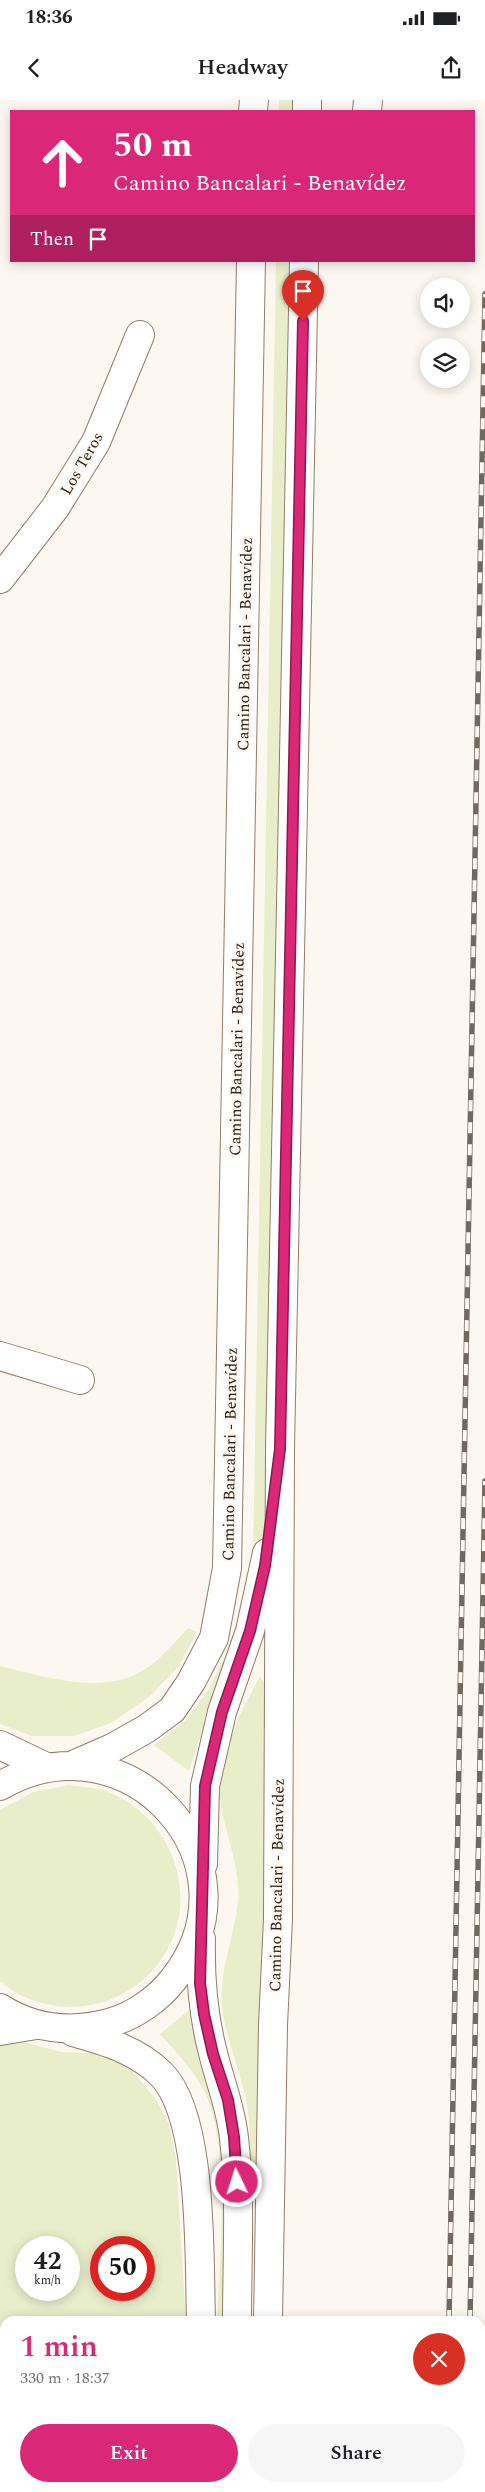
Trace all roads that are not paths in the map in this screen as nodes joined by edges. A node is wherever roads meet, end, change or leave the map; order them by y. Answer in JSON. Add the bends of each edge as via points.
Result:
{"nodes":[{"id":1,"x":251,"y":262,"type":"edge"},
{"id":2,"x":304,"y":262,"type":"edge"},
{"id":3,"x":140,"y":335,"type":"dead end"},
{"id":4,"x":0,"y":579,"type":"edge"},
{"id":5,"x":0,"y":1356,"type":"edge"},
{"id":6,"x":80,"y":1380,"type":"dead end"},
{"id":7,"x":280,"y":1449,"type":"junction"},
{"id":8,"x":0,"y":1744,"type":"edge"},
{"id":9,"x":60,"y":1766,"type":"junction"},
{"id":10,"x":0,"y":1786,"type":"edge"},
{"id":11,"x":203,"y":1905,"type":"junction"},
{"id":12,"x":0,"y":2008,"type":"edge"},
{"id":13,"x":49,"y":2027,"type":"junction"},
{"id":14,"x":0,"y":2031,"type":"edge"},
{"id":15,"x":201,"y":2316,"type":"edge"},
{"id":16,"x":238,"y":2316,"type":"edge"},
{"id":17,"x":268,"y":2316,"type":"edge"}],
"edges":[{"from":1,"to":9,"type":"main road","name":"Camino Bancalari - Benavídez","via":[[227,1568],[214,1638],[172,1710],[112,1748]]},
{"from":2,"to":7,"type":"main road","name":"Camino Bancalari - Benavídez"},
{"from":3,"to":4,"type":"main road","name":"Los Teros","via":[[96,442],[55,508]]},
{"from":5,"to":6,"type":"main road"},
{"from":7,"to":11,"type":"main road","name":"Camino Bancalari - Benavídez","via":[[265,1566],[250,1631],[222,1712],[205,1786]]},
{"from":7,"to":17,"type":"main road","name":"Camino Bancalari - Benavídez","via":[[278,1919]]},
{"from":8,"to":9,"type":"main road"},
{"from":9,"to":10,"type":"main road","name":"Camino Bancalari - Benavídez","via":[[18,1775]]},
{"from":9,"to":11,"type":"main road","via":[[106,1770],[137,1783],[164,1804],[185,1831],[198,1862]]},
{"from":11,"to":13,"type":"main road","via":[[195,1942],[182,1968],[143,2008],[118,2021],[90,2028]]},
{"from":11,"to":16,"type":"main road","name":"Camino Bancalari - Benavídez","via":[[200,1983],[204,2014],[228,2100],[234,2137]]},
{"from":12,"to":13,"type":"main road"},
{"from":13,"to":14,"type":"main road"},
{"from":13,"to":15,"type":"main road","via":[[118,2045],[162,2075],[177,2094],[184,2114],[197,2193]]}]}
